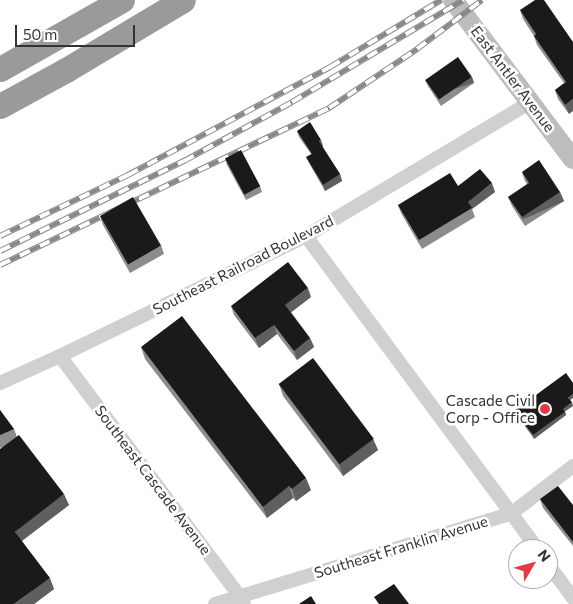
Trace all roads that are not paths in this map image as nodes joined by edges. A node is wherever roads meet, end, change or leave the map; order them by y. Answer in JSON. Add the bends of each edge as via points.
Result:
{"nodes":[{"id":1,"x":122,"y":0,"type":"edge"},
{"id":2,"x":183,"y":0,"type":"edge"},
{"id":3,"x":453,"y":0,"type":"edge"},
{"id":4,"x":0,"y":70,"type":"edge"},
{"id":5,"x":531,"y":102,"type":"junction"},
{"id":6,"x":0,"y":106,"type":"edge"},
{"id":7,"x":573,"y":159,"type":"edge"},
{"id":8,"x":306,"y":236,"type":"junction"},
{"id":9,"x":60,"y":356,"type":"junction"},
{"id":10,"x":0,"y":383,"type":"edge"},
{"id":11,"x":573,"y":466,"type":"edge"},
{"id":12,"x":512,"y":513,"type":"junction"},
{"id":13,"x":531,"y":539,"type":"edge"},
{"id":14,"x":558,"y":578,"type":"edge"},
{"id":15,"x":573,"y":598,"type":"edge"},
{"id":16,"x":243,"y":600,"type":"edge"},
{"id":17,"x":215,"y":604,"type":"edge"}],
"edges":[{"from":1,"to":4,"type":"highway"},
{"from":2,"to":6,"type":"highway"},
{"from":3,"to":5,"type":"street","name":"East Antler Avenue"},
{"from":5,"to":7,"type":"street","name":"East Antler Avenue"},
{"from":5,"to":8,"type":"street","name":"Southeast Railroad Boulevard"},
{"from":8,"to":9,"type":"street","name":"Southeast Railroad Boulevard"},
{"from":8,"to":12,"type":"street"},
{"from":9,"to":10,"type":"street","name":"Southeast Railroad Boulevard"},
{"from":9,"to":16,"type":"street","name":"Southeast Cascade Avenue"},
{"from":11,"to":12,"type":"street","name":"Southeast Franklin Avenue"},
{"from":12,"to":13,"type":"street"},
{"from":12,"to":16,"type":"street","name":"Southeast Franklin Avenue"},
{"from":14,"to":15,"type":"street"},
{"from":16,"to":17,"type":"street","name":"Southeast Franklin Avenue"}]}
